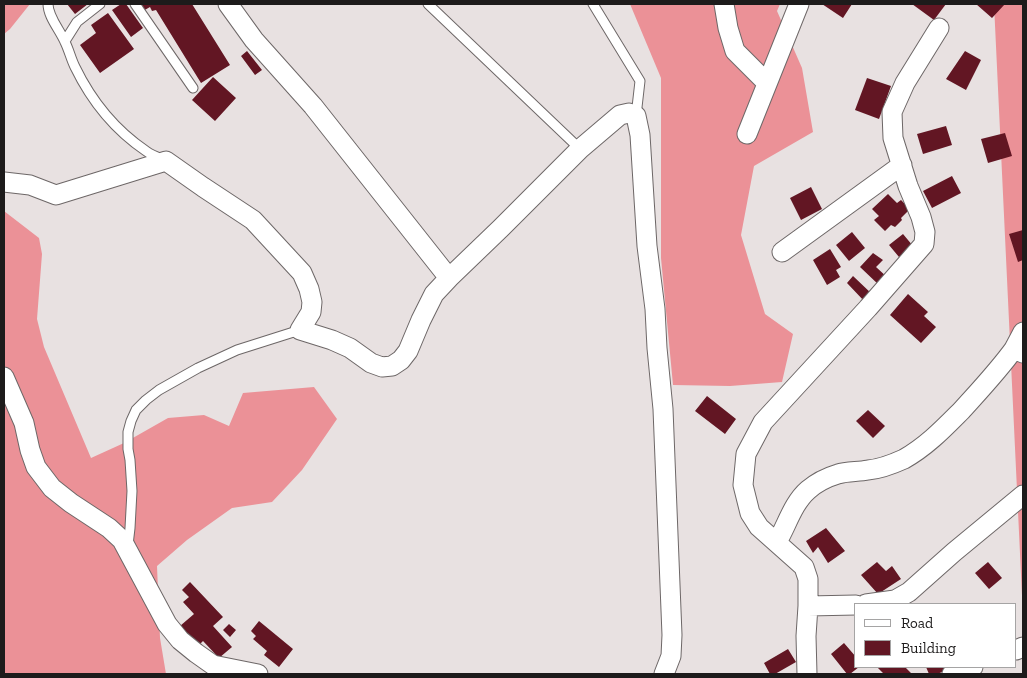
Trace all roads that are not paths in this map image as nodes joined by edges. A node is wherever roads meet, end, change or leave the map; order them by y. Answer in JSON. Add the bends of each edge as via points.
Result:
{"nodes":[{"id":1,"x":48,"y":4,"type":"edge"},
{"id":2,"x":100,"y":4,"type":"edge"},
{"id":3,"x":135,"y":4,"type":"edge"},
{"id":4,"x":228,"y":4,"type":"edge"},
{"id":5,"x":428,"y":4,"type":"edge"},
{"id":6,"x":593,"y":4,"type":"edge"},
{"id":7,"x":724,"y":4,"type":"edge"},
{"id":8,"x":799,"y":4,"type":"edge"},
{"id":9,"x":938,"y":28,"type":"dead end"},
{"id":10,"x":65,"y":41,"type":"junction"},
{"id":11,"x":768,"y":82,"type":"junction"},
{"id":12,"x":193,"y":88,"type":"dead end"},
{"id":13,"x":636,"y":116,"type":"junction"},
{"id":14,"x":747,"y":134,"type":"dead end"},
{"id":15,"x":580,"y":150,"type":"junction"},
{"id":16,"x":166,"y":161,"type":"junction"},
{"id":17,"x":902,"y":165,"type":"junction"},
{"id":18,"x":4,"y":182,"type":"edge"},
{"id":19,"x":782,"y":252,"type":"dead end"},
{"id":20,"x":449,"y":278,"type":"junction"},
{"id":21,"x":300,"y":330,"type":"junction"},
{"id":22,"x":1023,"y":332,"type":"edge"},
{"id":23,"x":1019,"y":351,"type":"edge"},
{"id":24,"x":4,"y":377,"type":"edge"},
{"id":25,"x":1023,"y":496,"type":"edge"},
{"id":26,"x":777,"y":542,"type":"junction"},
{"id":27,"x":128,"y":550,"type":"junction"},
{"id":28,"x":873,"y":603,"type":"edge"},
{"id":29,"x":854,"y":605,"type":"edge"},
{"id":30,"x":808,"y":606,"type":"junction"},
{"id":31,"x":970,"y":668,"type":"edge"},
{"id":32,"x":258,"y":674,"type":"edge"},
{"id":33,"x":664,"y":674,"type":"edge"},
{"id":34,"x":807,"y":674,"type":"edge"},
{"id":35,"x":952,"y":674,"type":"edge"}],
"edges":[{"from":1,"to":10,"type":"lane","via":[[48,10]]},
{"from":2,"to":10,"type":"lane","via":[[77,22]]},
{"from":3,"to":12,"type":"lane"},
{"from":4,"to":20,"type":"street"},
{"from":5,"to":15,"type":"lane"},
{"from":6,"to":13,"type":"lane","via":[[640,80]]},
{"from":7,"to":11,"type":"street","via":[[736,51]]},
{"from":8,"to":11,"type":"street"},
{"from":9,"to":17,"type":"street","via":[[905,83],[892,112],[893,138]]},
{"from":10,"to":16,"type":"lane","via":[[89,93],[107,116],[147,152]]},
{"from":11,"to":14,"type":"street"},
{"from":13,"to":15,"type":"street","via":[[629,113],[620,115]]},
{"from":13,"to":33,"type":"street","via":[[664,409],[672,635],[671,656]]},
{"from":15,"to":20,"type":"street"},
{"from":16,"to":18,"type":"street","via":[[56,195],[30,185]]},
{"from":16,"to":21,"type":"street","via":[[253,220],[302,274],[312,302]]},
{"from":17,"to":19,"type":"street"},
{"from":17,"to":26,"type":"street","via":[[921,217],[924,244],[764,422],[746,454],[744,485],[750,513],[759,527]]},
{"from":20,"to":21,"type":"street","via":[[434,294],[408,351],[392,366],[371,363],[350,348]]},
{"from":21,"to":27,"type":"lane","via":[[236,350],[198,368],[159,390],[136,410],[128,432],[132,491]]},
{"from":22,"to":23,"type":"street"},
{"from":23,"to":26,"type":"street","via":[[942,431],[921,448],[888,466],[839,473],[808,490],[799,500]]},
{"from":24,"to":27,"type":"street","via":[[24,424],[36,467],[43,478],[71,503],[109,528]]},
{"from":25,"to":28,"type":"street","via":[[908,592],[895,600]]},
{"from":26,"to":30,"type":"street","via":[[804,566],[808,579]]},
{"from":27,"to":32,"type":"street","via":[[167,624],[180,640],[213,665]]},
{"from":29,"to":30,"type":"street"},
{"from":30,"to":34,"type":"street"},
{"from":31,"to":35,"type":"street"}]}
